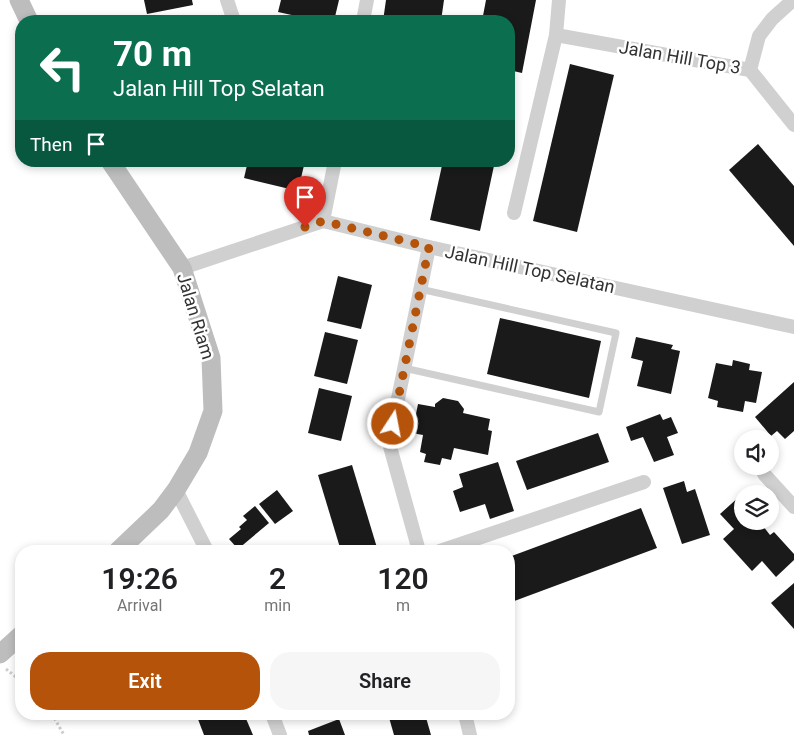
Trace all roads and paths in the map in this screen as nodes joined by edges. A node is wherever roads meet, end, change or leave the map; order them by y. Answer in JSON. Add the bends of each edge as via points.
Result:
{"nodes":[{"id":1,"x":19,"y":0,"type":"edge"},
{"id":2,"x":227,"y":0,"type":"edge"},
{"id":3,"x":367,"y":0,"type":"edge"},
{"id":4,"x":560,"y":0,"type":"edge"},
{"id":5,"x":793,"y":0,"type":"edge"},
{"id":6,"x":25,"y":15,"type":"edge"},
{"id":7,"x":232,"y":15,"type":"edge"},
{"id":8,"x":364,"y":15,"type":"edge"},
{"id":9,"x":556,"y":35,"type":"junction"},
{"id":10,"x":750,"y":70,"type":"junction"},
{"id":11,"x":794,"y":124,"type":"edge"},
{"id":12,"x":114,"y":167,"type":"edge"},
{"id":13,"x":334,"y":167,"type":"edge"},
{"id":14,"x":514,"y":213,"type":"dead end"},
{"id":15,"x":323,"y":221,"type":"junction"},
{"id":16,"x":429,"y":247,"type":"junction"},
{"id":17,"x":182,"y":268,"type":"junction"},
{"id":18,"x":420,"y":289,"type":"junction"},
{"id":19,"x":794,"y":327,"type":"edge"},
{"id":20,"x":404,"y":368,"type":"junction"},
{"id":21,"x":765,"y":475,"type":"edge"},
{"id":22,"x":644,"y":482,"type":"dead end"},
{"id":23,"x":176,"y":490,"type":"junction"},
{"id":24,"x":794,"y":507,"type":"edge"},
{"id":25,"x":124,"y":545,"type":"edge"},
{"id":26,"x":204,"y":545,"type":"edge"},
{"id":27,"x":417,"y":545,"type":"edge"},
{"id":28,"x":458,"y":545,"type":"edge"},
{"id":29,"x":15,"y":640,"type":"edge"},
{"id":30,"x":0,"y":654,"type":"edge"},
{"id":31,"x":0,"y":664,"type":"edge"},
{"id":32,"x":15,"y":676,"type":"edge"},
{"id":33,"x":55,"y":720,"type":"edge"},
{"id":34,"x":274,"y":720,"type":"edge"},
{"id":35,"x":466,"y":720,"type":"edge"},
{"id":36,"x":64,"y":735,"type":"edge"},
{"id":37,"x":280,"y":735,"type":"edge"},
{"id":38,"x":470,"y":735,"type":"edge"}],
"edges":[{"from":1,"to":6,"type":"main road"},
{"from":2,"to":7,"type":"street"},
{"from":3,"to":8,"type":"street"},
{"from":4,"to":9,"type":"street"},
{"from":5,"to":10,"type":"street","name":"Jalan Hill Top 3","via":[[759,36]]},
{"from":9,"to":10,"type":"street","name":"Jalan Hill Top 3"},
{"from":9,"to":14,"type":"street"},
{"from":10,"to":11,"type":"street"},
{"from":12,"to":17,"type":"main road","name":"Jalan Riam"},
{"from":13,"to":15,"type":"street"},
{"from":15,"to":16,"type":"street","name":"Jalan Hill Top Selatan"},
{"from":15,"to":17,"type":"street"},
{"from":16,"to":18,"type":"street"},
{"from":16,"to":19,"type":"street","name":"Jalan Hill Top Selatan"},
{"from":17,"to":23,"type":"main road","name":"Jalan Riam","via":[[211,358],[212,411],[198,453]]},
{"from":18,"to":20,"type":"street"},
{"from":18,"to":20,"type":"lane","via":[[616,333],[599,412]]},
{"from":20,"to":27,"type":"street","via":[[389,443]]},
{"from":21,"to":24,"type":"street"},
{"from":22,"to":28,"type":"street"},
{"from":23,"to":25,"type":"main road","name":"Jalan Riam","via":[[161,510]]},
{"from":23,"to":26,"type":"street"},
{"from":29,"to":30,"type":"main road"},
{"from":31,"to":32,"type":"path"},
{"from":33,"to":36,"type":"path"},
{"from":34,"to":37,"type":"street"},
{"from":35,"to":38,"type":"street"}]}
